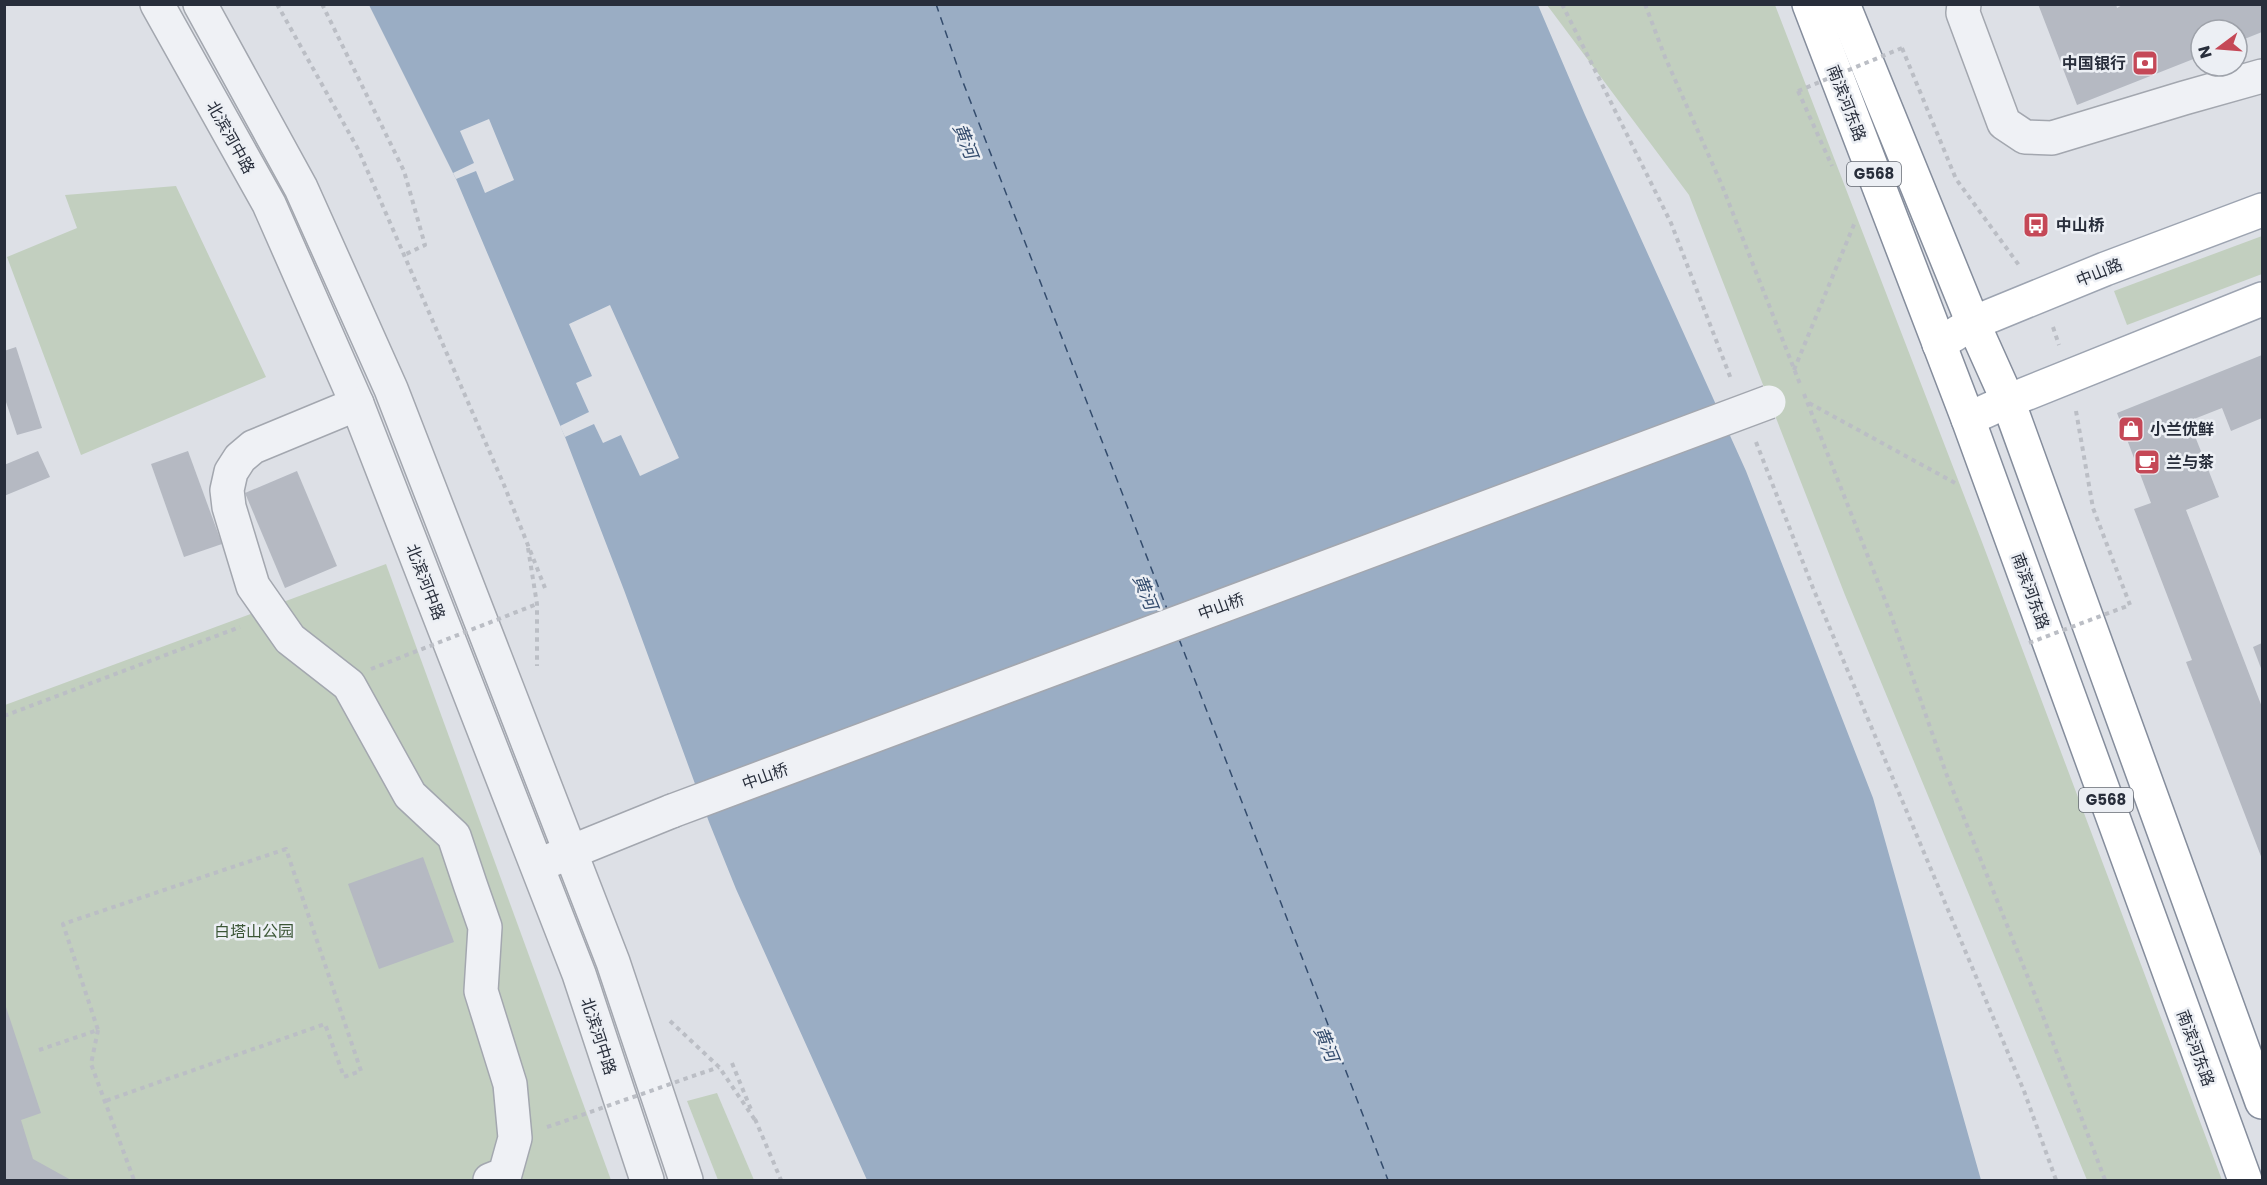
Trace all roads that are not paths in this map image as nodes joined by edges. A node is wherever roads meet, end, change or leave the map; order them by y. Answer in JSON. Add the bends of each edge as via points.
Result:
{"nodes":[{"id":1,"x":157,"y":4,"type":"edge"},
{"id":2,"x":200,"y":4,"type":"edge"},
{"id":3,"x":1809,"y":4,"type":"edge"},
{"id":4,"x":1843,"y":4,"type":"edge"},
{"id":5,"x":1964,"y":4,"type":"edge"},
{"id":6,"x":2262,"y":76,"type":"edge"},
{"id":7,"x":2262,"y":210,"type":"edge"},
{"id":8,"x":2262,"y":299,"type":"edge"},
{"id":9,"x":1973,"y":323,"type":"junction"},
{"id":10,"x":1940,"y":344,"type":"junction"},
{"id":11,"x":2008,"y":401,"type":"junction"},
{"id":12,"x":1769,"y":402,"type":"road end"},
{"id":13,"x":357,"y":404,"type":"junction"},
{"id":14,"x":1968,"y":419,"type":"junction"},
{"id":15,"x":570,"y":852,"type":"junction"},
{"id":16,"x":536,"y":866,"type":"junction"},
{"id":17,"x":2262,"y":1102,"type":"edge"},
{"id":18,"x":490,"y":1180,"type":"edge"},
{"id":19,"x":647,"y":1180,"type":"edge"},
{"id":20,"x":686,"y":1180,"type":"edge"},
{"id":21,"x":2245,"y":1180,"type":"edge"}],
"edges":[{"from":1,"to":13,"type":"street","name":"北滨河中路","via":[[269,204]]},
{"from":2,"to":15,"type":"street","via":[[301,188],[391,389]]},
{"from":3,"to":10,"type":"main road","name":"南滨河东路","number":"G568"},
{"from":4,"to":9,"type":"main road","name":"南滨河东路","number":"G568"},
{"from":5,"to":6,"type":"street","via":[[1963,13],[2004,123],[2025,137],[2052,138]]},
{"from":7,"to":9,"type":"main road","name":"中山路"},
{"from":8,"to":11,"type":"main road"},
{"from":9,"to":10,"type":"main road","name":"中山路"},
{"from":9,"to":11,"type":"main road","name":"南滨河东路","number":"G568"},
{"from":10,"to":14,"type":"main road","name":"南滨河东路","number":"G568"},
{"from":11,"to":14,"type":"main road"},
{"from":11,"to":17,"type":"main road","name":"南滨河东路","number":"G568"},
{"from":12,"to":15,"type":"street","name":"中山桥","bridge":true},
{"from":13,"to":16,"type":"street","name":"北滨河中路"},
{"from":13,"to":18,"type":"street","via":[[253,447],[231,472],[229,507],[253,586],[290,639],[349,685],[410,795],[454,836],[485,927],[481,991],[510,1084],[516,1138],[505,1174]]},
{"from":14,"to":21,"type":"main road","name":"南滨河东路","number":"G568"},
{"from":15,"to":16,"type":"street","name":"中山桥"},
{"from":15,"to":20,"type":"street","via":[[613,962]]},
{"from":16,"to":19,"type":"street","name":"北滨河中路","via":[[579,974]]}]}
